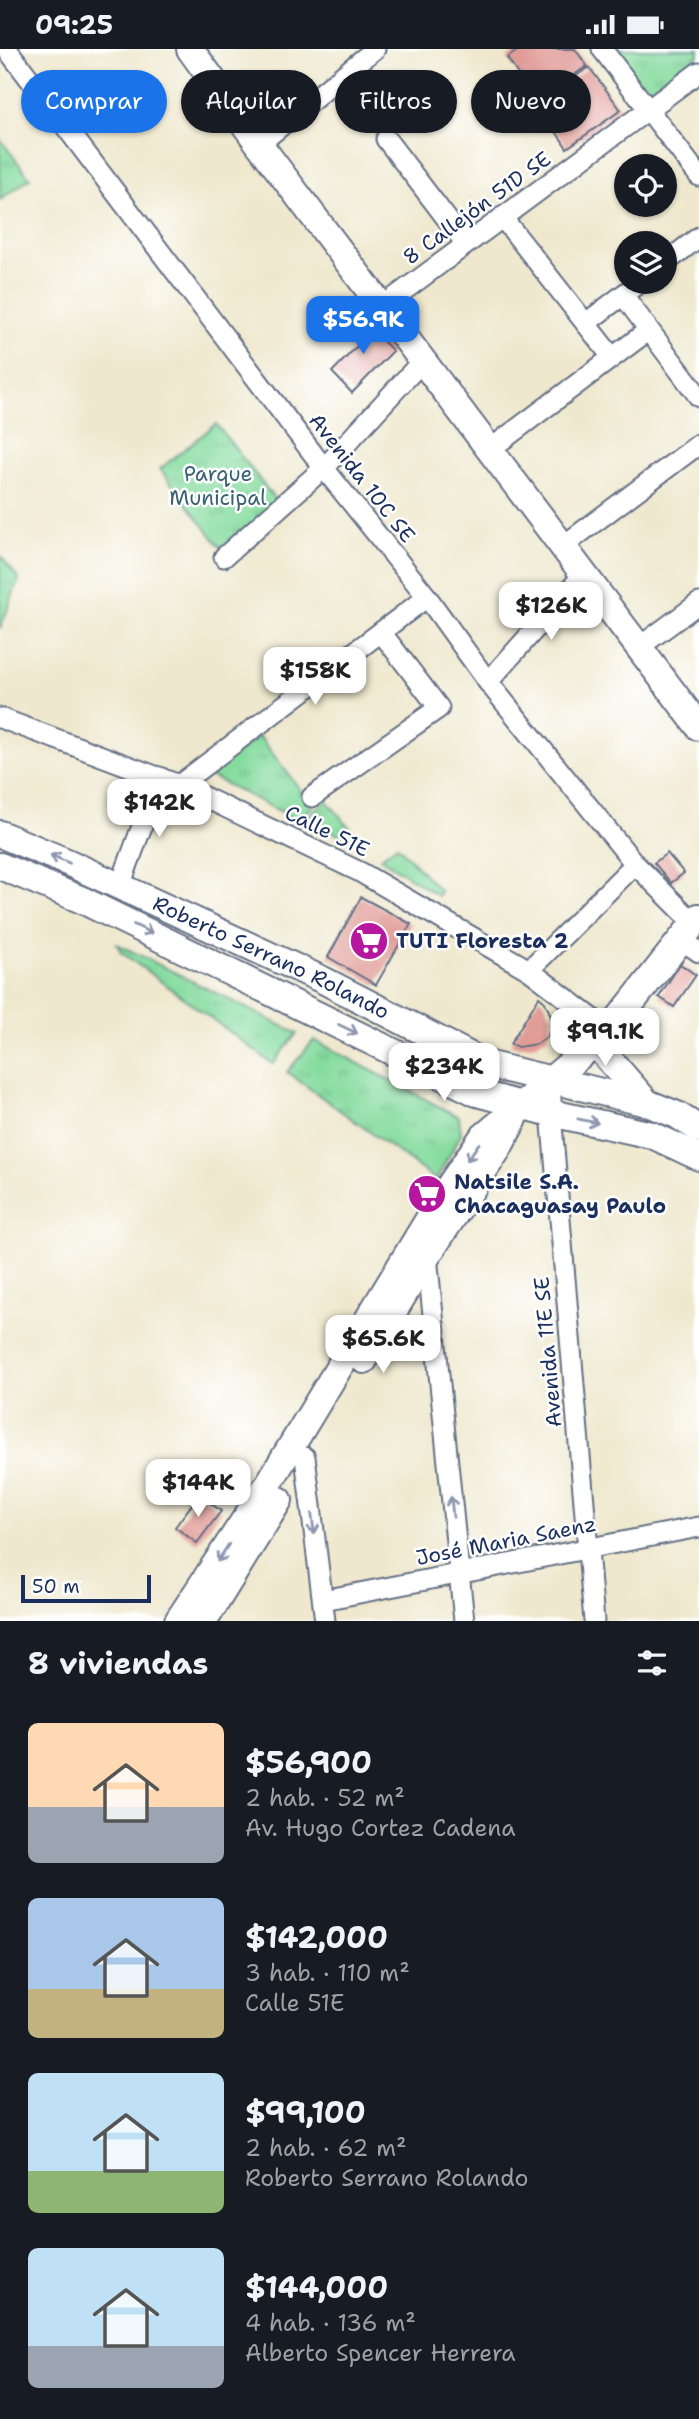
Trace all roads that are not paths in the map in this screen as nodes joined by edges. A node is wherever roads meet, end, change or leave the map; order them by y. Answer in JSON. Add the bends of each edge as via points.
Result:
{"nodes":[{"id":1,"x":7,"y":49,"type":"edge"},
{"id":2,"x":375,"y":49,"type":"edge"},
{"id":3,"x":602,"y":49,"type":"edge"},
{"id":4,"x":195,"y":51,"type":"edge"},
{"id":5,"x":699,"y":72,"type":"edge"},
{"id":6,"x":648,"y":109,"type":"junction"},
{"id":7,"x":386,"y":139,"type":"dead end"},
{"id":8,"x":259,"y":144,"type":"junction"},
{"id":9,"x":699,"y":176,"type":"edge"},
{"id":10,"x":502,"y":218,"type":"junction"},
{"id":11,"x":699,"y":237,"type":"edge"},
{"id":12,"x":466,"y":244,"type":"junction"},
{"id":13,"x":677,"y":254,"type":"edge"},
{"id":14,"x":623,"y":295,"type":"joint"},
{"id":15,"x":383,"y":306,"type":"junction"},
{"id":16,"x":586,"y":323,"type":"junction"},
{"id":17,"x":649,"y":330,"type":"junction"},
{"id":18,"x":612,"y":357,"type":"junction"},
{"id":19,"x":423,"y":360,"type":"junction"},
{"id":20,"x":699,"y":397,"type":"edge"},
{"id":21,"x":699,"y":444,"type":"edge"},
{"id":22,"x":489,"y":450,"type":"junction"},
{"id":23,"x":323,"y":467,"type":"junction"},
{"id":24,"x":563,"y":546,"type":"junction"},
{"id":25,"x":224,"y":557,"type":"dead end"},
{"id":26,"x":583,"y":575,"type":"junction"},
{"id":27,"x":427,"y":597,"type":"junction"},
{"id":28,"x":699,"y":603,"type":"edge"},
{"id":29,"x":381,"y":632,"type":"junction"},
{"id":30,"x":638,"y":648,"type":"junction"},
{"id":31,"x":488,"y":682,"type":"junction"},
{"id":32,"x":0,"y":718,"type":"edge"},
{"id":33,"x":699,"y":727,"type":"edge"},
{"id":34,"x":160,"y":777,"type":"junction"},
{"id":35,"x":179,"y":785,"type":"junction"},
{"id":36,"x":312,"y":797,"type":"dead end"},
{"id":37,"x":0,"y":834,"type":"edge"},
{"id":38,"x":635,"y":863,"type":"junction"},
{"id":39,"x":0,"y":866,"type":"edge"},
{"id":40,"x":120,"y":887,"type":"junction"},
{"id":41,"x":694,"y":933,"type":"edge"},
{"id":42,"x":529,"y":970,"type":"junction"},
{"id":43,"x":602,"y":1037,"type":"junction"},
{"id":44,"x":551,"y":1079,"type":"junction"},
{"id":45,"x":647,"y":1103,"type":"junction"},
{"id":46,"x":522,"y":1105,"type":"junction"},
{"id":47,"x":551,"y":1113,"type":"junction"},
{"id":48,"x":699,"y":1129,"type":"edge"},
{"id":49,"x":699,"y":1157,"type":"edge"},
{"id":50,"x":428,"y":1257,"type":"junction"},
{"id":51,"x":305,"y":1457,"type":"junction"},
{"id":52,"x":699,"y":1527,"type":"edge"},
{"id":53,"x":588,"y":1548,"type":"junction"},
{"id":54,"x":459,"y":1574,"type":"junction"},
{"id":55,"x":323,"y":1600,"type":"junction"},
{"id":56,"x":178,"y":1621,"type":"edge"},
{"id":57,"x":204,"y":1621,"type":"edge"},
{"id":58,"x":325,"y":1621,"type":"edge"},
{"id":59,"x":464,"y":1621,"type":"edge"},
{"id":60,"x":594,"y":1621,"type":"edge"}],
"edges":[{"from":1,"to":23,"type":"street","name":"Avenida 10C SE"},
{"from":2,"to":8,"type":"street"},
{"from":3,"to":6,"type":"street"},
{"from":4,"to":8,"type":"street"},
{"from":5,"to":6,"type":"street","name":"8 Callejón 51D SE"},
{"from":6,"to":9,"type":"street"},
{"from":6,"to":10,"type":"street","name":"8 Callejón 51D SE"},
{"from":7,"to":12,"type":"street"},
{"from":8,"to":15,"type":"street"},
{"from":10,"to":12,"type":"street","name":"8 Callejón 51D SE"},
{"from":10,"to":16,"type":"street"},
{"from":11,"to":13,"type":"street"},
{"from":12,"to":15,"type":"street","name":"8 Callejón 51D SE"},
{"from":14,"to":16,"type":"street"},
{"from":14,"to":17,"type":"street"},
{"from":15,"to":19,"type":"street"},
{"from":16,"to":18,"type":"street"},
{"from":17,"to":18,"type":"street"},
{"from":17,"to":20,"type":"street"},
{"from":18,"to":22,"type":"street"},
{"from":19,"to":22,"type":"street"},
{"from":19,"to":23,"type":"street"},
{"from":21,"to":24,"type":"street"},
{"from":22,"to":24,"type":"street"},
{"from":23,"to":25,"type":"street"},
{"from":23,"to":27,"type":"street","name":"Avenida 10C SE"},
{"from":24,"to":26,"type":"street"},
{"from":26,"to":30,"type":"street"},
{"from":26,"to":31,"type":"street"},
{"from":27,"to":29,"type":"street"},
{"from":27,"to":31,"type":"street","name":"Avenida 10C SE"},
{"from":28,"to":30,"type":"street"},
{"from":29,"to":35,"type":"street"},
{"from":29,"to":36,"type":"street","via":[[439,708]]},
{"from":30,"to":33,"type":"street"},
{"from":31,"to":38,"type":"street","name":"Avenida 10C SE"},
{"from":32,"to":34,"type":"street","name":"Calle 51E"},
{"from":34,"to":35,"type":"street","name":"Calle 51E"},
{"from":34,"to":40,"type":"street"},
{"from":35,"to":42,"type":"street","name":"Calle 51E","via":[[360,872]]},
{"from":40,"to":37,"type":"street","name":"Roberto Serrano Rolando","one_way":true},
{"from":38,"to":41,"type":"street","name":"Avenida 10C SE"},
{"from":38,"to":42,"type":"street"},
{"from":39,"to":46,"type":"street","name":"Roberto Serrano Rolando","one_way":true,"via":[[82,900],[477,1093]]},
{"from":40,"to":44,"type":"street","name":"Roberto Serrano Rolando","via":[[323,980],[486,1063]]},
{"from":41,"to":43,"type":"street"},
{"from":42,"to":43,"type":"street","name":"Calle 51E"},
{"from":43,"to":44,"type":"street"},
{"from":43,"to":45,"type":"street"},
{"from":44,"to":45,"type":"street","name":"Roberto Serrano Rolando"},
{"from":44,"to":46,"type":"street"},
{"from":44,"to":47,"type":"street","name":"Avenida 11E SE"},
{"from":45,"to":48,"type":"street","name":"Roberto Serrano Rolando"},
{"from":46,"to":47,"type":"street","name":"Roberto Serrano Rolando"},
{"from":46,"to":50,"type":"street"},
{"from":46,"to":56,"type":"street","one_way":true,"via":[[482,1138],[444,1193],[269,1483]]},
{"from":47,"to":49,"type":"street","name":"Roberto Serrano Rolando","one_way":true,"via":[[652,1135]]},
{"from":47,"to":53,"type":"street","name":"Avenida 11E SE"},
{"from":50,"to":51,"type":"street"},
{"from":54,"to":50,"type":"street","one_way":true},
{"from":51,"to":55,"type":"street","one_way":true},
{"from":51,"to":57,"type":"street"},
{"from":52,"to":53,"type":"street","name":"José Maria Saenz"},
{"from":53,"to":54,"type":"street","name":"José Maria Saenz"},
{"from":53,"to":60,"type":"street","name":"Avenida 11E SE"},
{"from":54,"to":55,"type":"street","name":"José Maria Saenz"},
{"from":54,"to":59,"type":"street"},
{"from":55,"to":58,"type":"street"}]}
